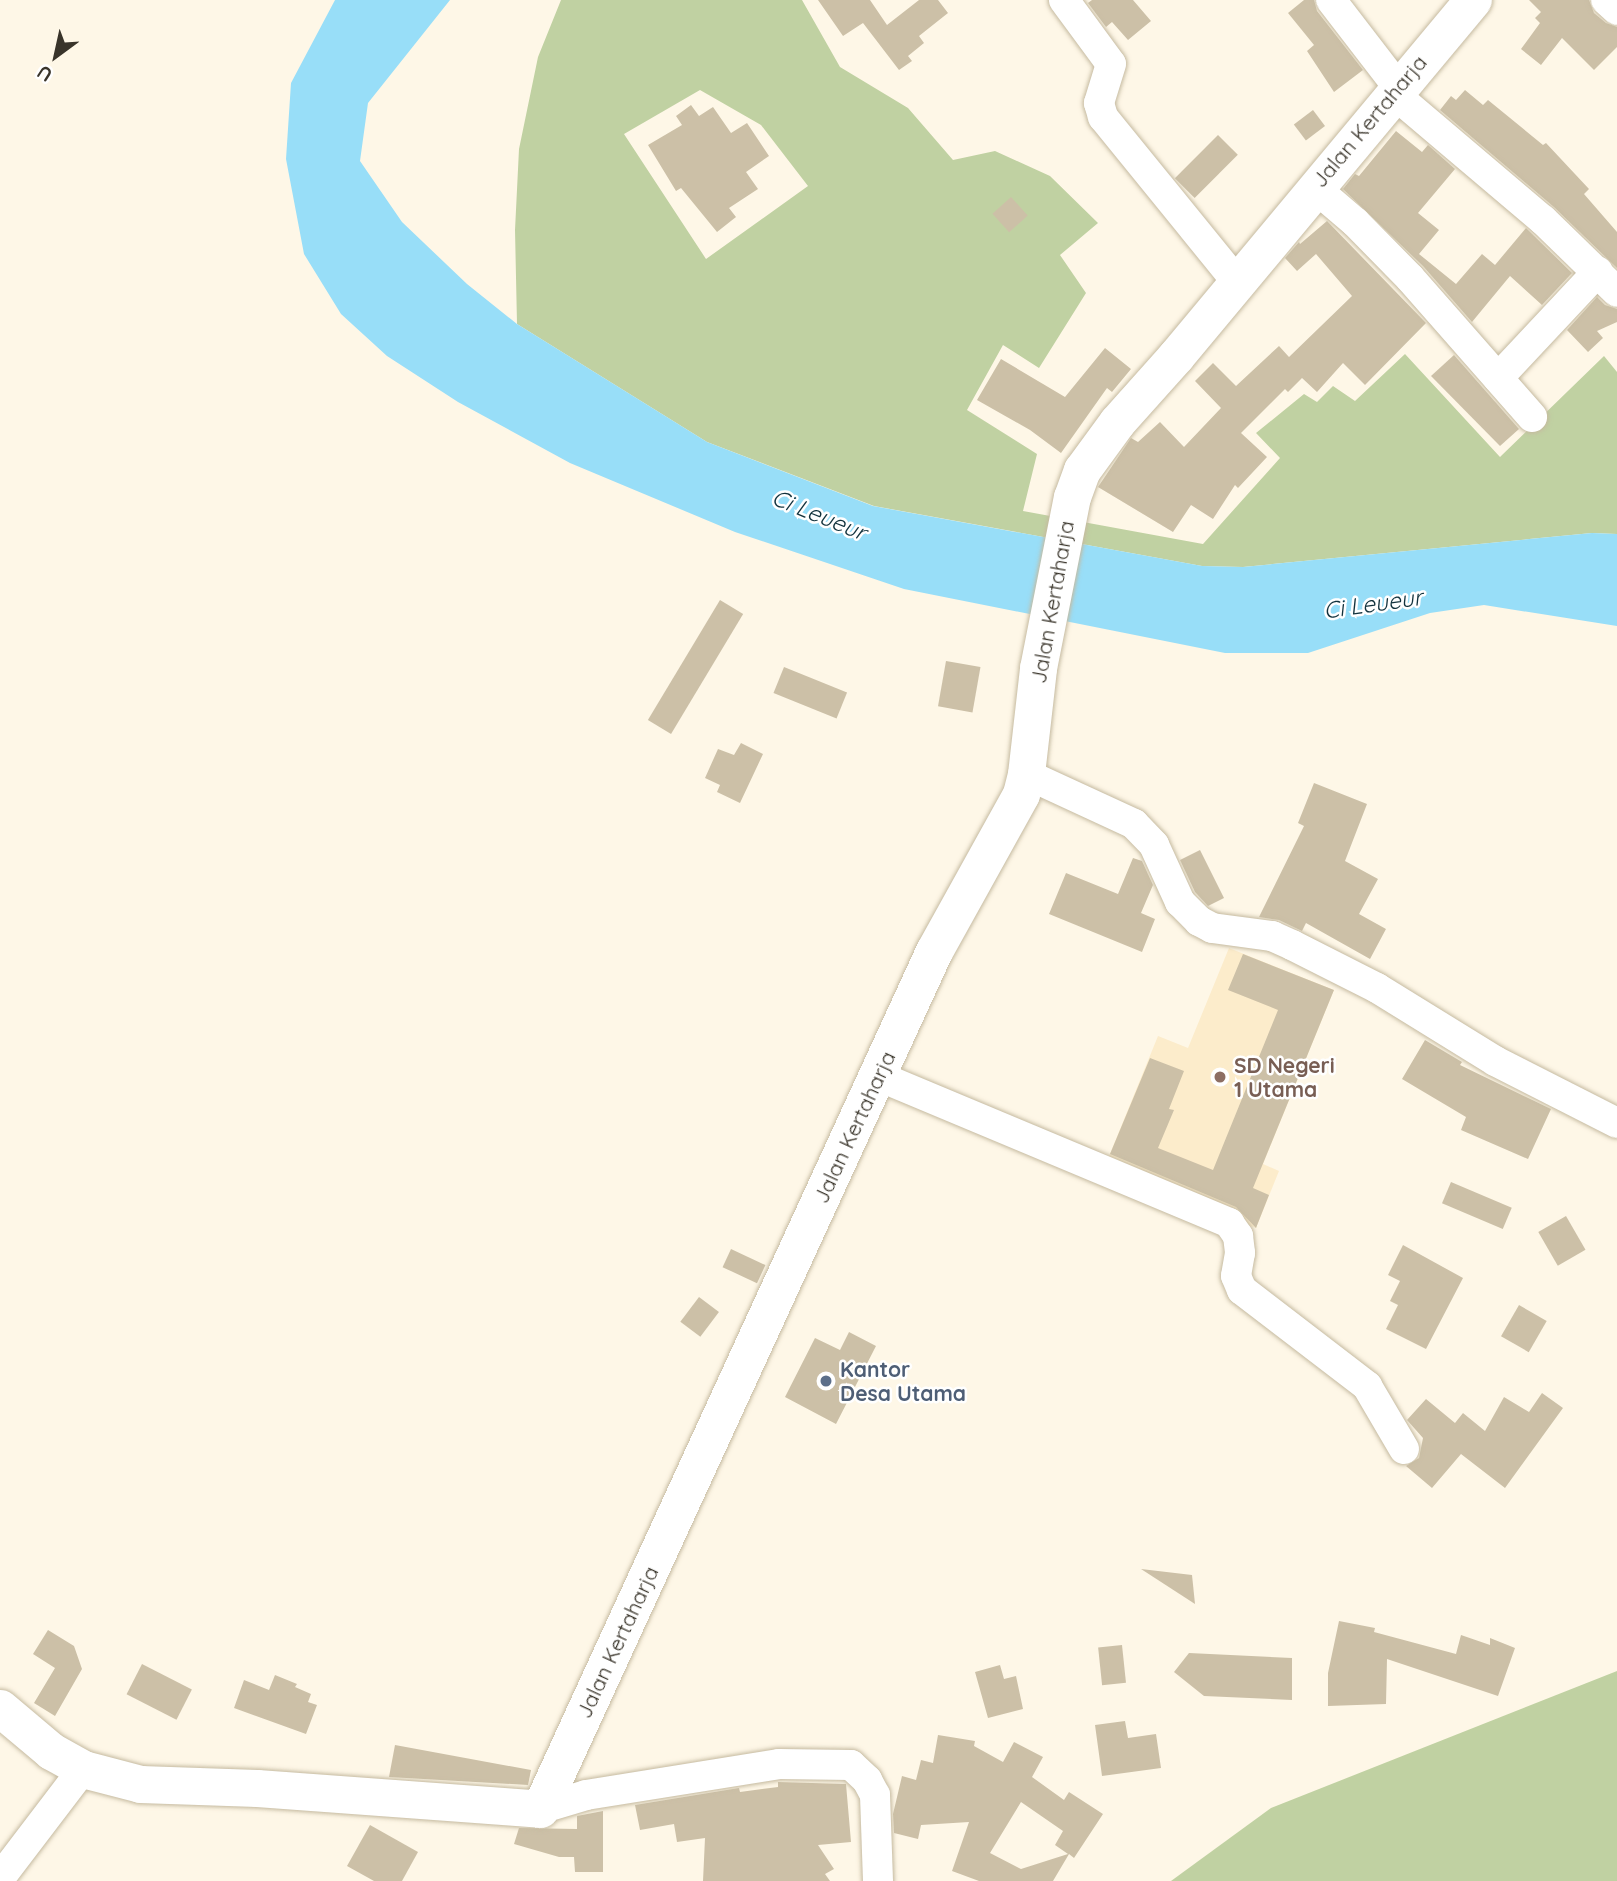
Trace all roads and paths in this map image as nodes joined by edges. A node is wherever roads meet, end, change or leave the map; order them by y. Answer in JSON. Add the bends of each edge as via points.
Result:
{"nodes":[{"id":1,"x":1064,"y":0,"type":"edge"},
{"id":2,"x":1331,"y":0,"type":"edge"},
{"id":3,"x":1473,"y":0,"type":"edge"},
{"id":4,"x":1606,"y":0,"type":"edge"},
{"id":5,"x":1617,"y":10,"type":"edge"},
{"id":6,"x":1396,"y":90,"type":"junction"},
{"id":7,"x":1314,"y":187,"type":"junction"},
{"id":8,"x":1607,"y":281,"type":"edge"},
{"id":9,"x":1237,"y":282,"type":"junction"},
{"id":10,"x":1498,"y":378,"type":"junction"},
{"id":11,"x":1532,"y":417,"type":"dead end"},
{"id":12,"x":1026,"y":774,"type":"junction"},
{"id":13,"x":878,"y":1076,"type":"junction"},
{"id":14,"x":1617,"y":1123,"type":"edge"},
{"id":15,"x":1404,"y":1449,"type":"dead end"},
{"id":16,"x":0,"y":1708,"type":"edge"},
{"id":17,"x":83,"y":1769,"type":"junction"},
{"id":18,"x":540,"y":1809,"type":"junction"},
{"id":19,"x":0,"y":1878,"type":"edge"},
{"id":20,"x":878,"y":1881,"type":"edge"}],
"edges":[{"from":1,"to":9,"type":"street","via":[[1111,64],[1098,103],[1103,117]]},
{"from":2,"to":6,"type":"street"},
{"from":3,"to":6,"type":"street","name":"Jalan Kertaharja"},
{"from":4,"to":5,"type":"street"},
{"from":6,"to":7,"type":"street","name":"Jalan Kertaharja"},
{"from":6,"to":8,"type":"street"},
{"from":7,"to":9,"type":"street","name":"Jalan Kertaharja"},
{"from":7,"to":10,"type":"street","via":[[1391,259]]},
{"from":8,"to":10,"type":"street"},
{"from":9,"to":12,"type":"street","name":"Jalan Kertaharja","via":[[1082,470],[1072,497],[1038,668]]},
{"from":10,"to":11,"type":"street"},
{"from":12,"to":13,"type":"street","name":"Jalan Kertaharja","via":[[1021,794],[934,951]]},
{"from":12,"to":14,"type":"street","via":[[1134,824],[1154,845],[1180,902],[1199,921],[1212,928],[1272,936],[1292,945],[1377,988],[1495,1061]]},
{"from":13,"to":15,"type":"street","via":[[1229,1223],[1238,1236],[1236,1276],[1242,1290],[1367,1386]]},
{"from":13,"to":18,"type":"street","name":"Jalan Kertaharja"},
{"from":16,"to":17,"type":"street","via":[[51,1751]]},
{"from":17,"to":18,"type":"street","via":[[140,1784]]},
{"from":17,"to":19,"type":"street"},
{"from":18,"to":20,"type":"street","via":[[586,1794],[779,1764],[852,1765],[875,1795]]}]}
